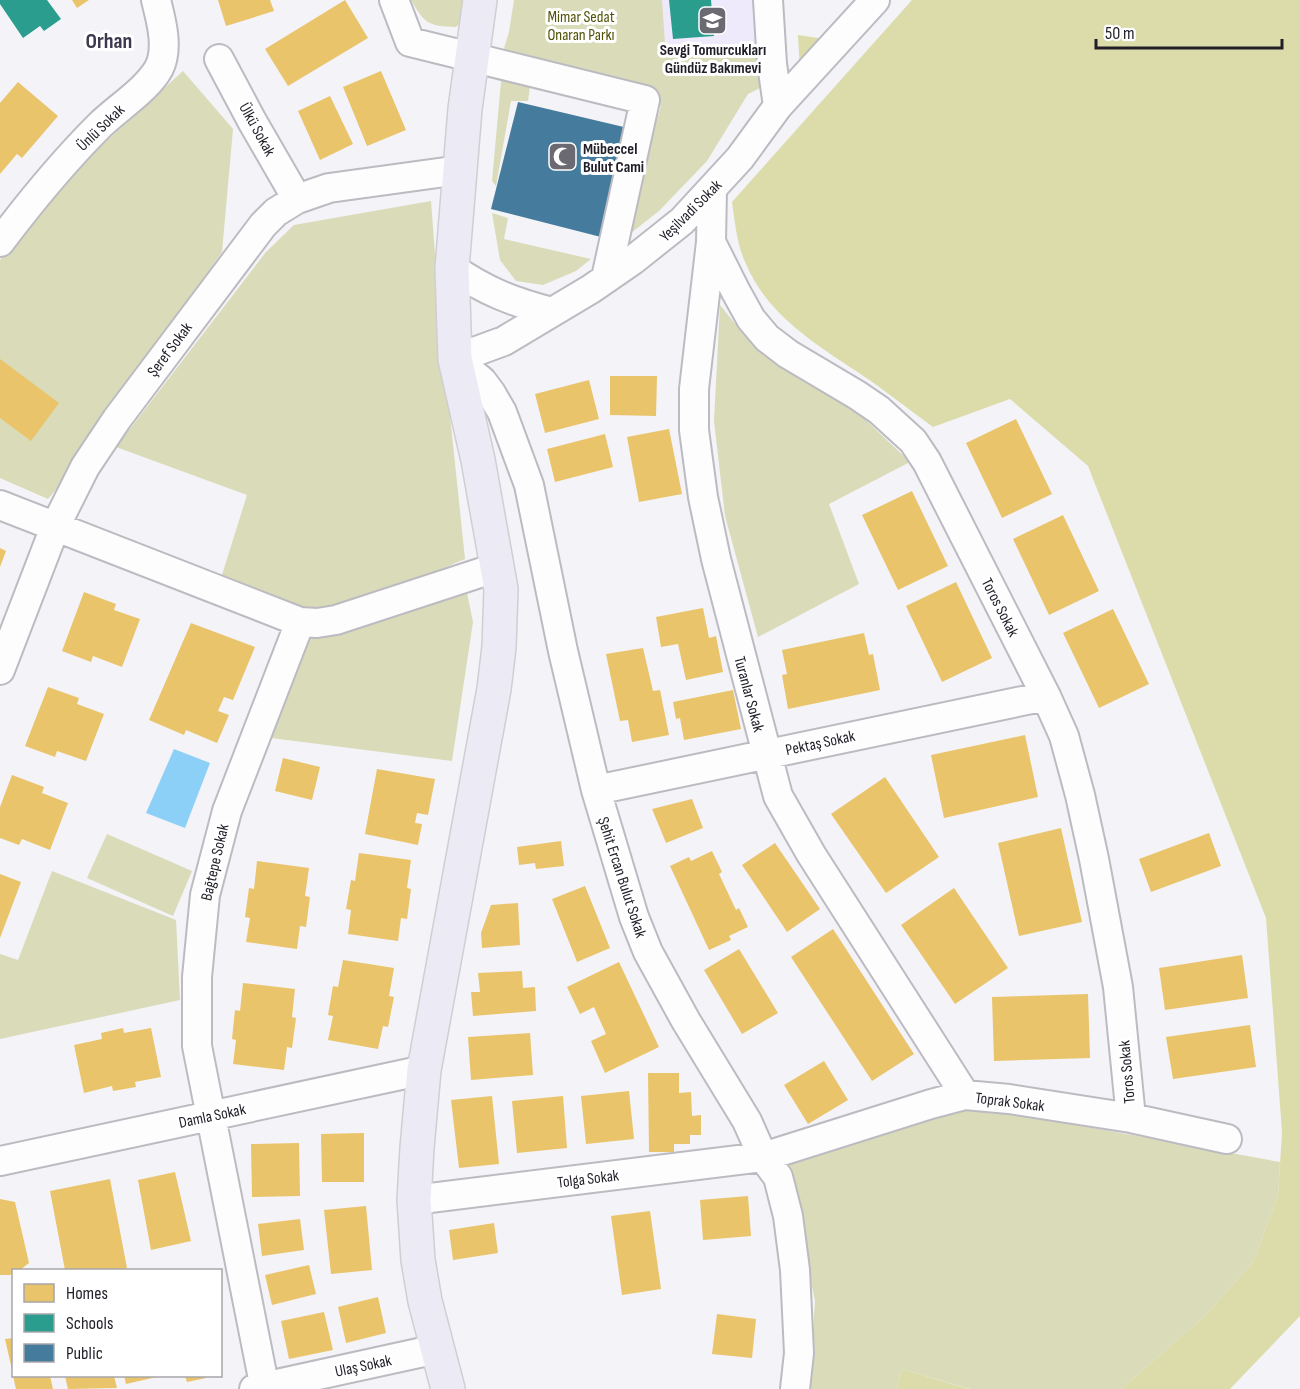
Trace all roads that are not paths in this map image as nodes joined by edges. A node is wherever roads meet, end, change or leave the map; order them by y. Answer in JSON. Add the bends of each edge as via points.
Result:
{"nodes":[{"id":1,"x":156,"y":0,"type":"edge"},
{"id":2,"x":394,"y":0,"type":"edge"},
{"id":3,"x":480,"y":0,"type":"edge"},
{"id":4,"x":768,"y":0,"type":"edge"},
{"id":5,"x":875,"y":0,"type":"edge"},
{"id":6,"x":472,"y":58,"type":"junction"},
{"id":7,"x":219,"y":59,"type":"dead end"},
{"id":8,"x":778,"y":106,"type":"junction"},
{"id":9,"x":460,"y":170,"type":"junction"},
{"id":10,"x":712,"y":189,"type":"junction"},
{"id":11,"x":297,"y":199,"type":"junction"},
{"id":12,"x":0,"y":242,"type":"edge"},
{"id":13,"x":711,"y":242,"type":"junction"},
{"id":14,"x":452,"y":268,"type":"junction"},
{"id":15,"x":606,"y":278,"type":"junction"},
{"id":16,"x":552,"y":312,"type":"junction"},
{"id":17,"x":456,"y":359,"type":"junction"},
{"id":18,"x":0,"y":505,"type":"edge"},
{"id":19,"x":55,"y":527,"type":"junction"},
{"id":20,"x":498,"y":567,"type":"junction"},
{"id":21,"x":300,"y":622,"type":"junction"},
{"id":22,"x":0,"y":670,"type":"edge"},
{"id":23,"x":1046,"y":696,"type":"junction"},
{"id":24,"x":766,"y":753,"type":"junction"},
{"id":25,"x":596,"y":790,"type":"junction"},
{"id":26,"x":424,"y":1070,"type":"junction"},
{"id":27,"x":965,"y":1095,"type":"junction"},
{"id":28,"x":211,"y":1114,"type":"junction"},
{"id":29,"x":1131,"y":1118,"type":"junction"},
{"id":30,"x":1227,"y":1139,"type":"dead end"},
{"id":31,"x":763,"y":1156,"type":"junction"},
{"id":32,"x":0,"y":1161,"type":"edge"},
{"id":33,"x":414,"y":1200,"type":"junction"},
{"id":34,"x":437,"y":1349,"type":"junction"},
{"id":35,"x":261,"y":1388,"type":"edge"},
{"id":36,"x":448,"y":1389,"type":"edge"},
{"id":37,"x":795,"y":1389,"type":"edge"}],
"edges":[{"from":1,"to":12,"type":"street","name":"Ünlü Sokak","via":[[163,27],[160,67],[64,163]]},
{"from":2,"to":6,"type":"street","via":[[410,42]]},
{"from":3,"to":6,"type":"main road"},
{"from":4,"to":8,"type":"street"},
{"from":5,"to":8,"type":"street","name":"Yeşilvadi Sokak"},
{"from":6,"to":9,"type":"main road"},
{"from":6,"to":15,"type":"street","via":[[645,100]]},
{"from":7,"to":11,"type":"street","name":"Ülkü Sokak"},
{"from":8,"to":10,"type":"street","name":"Yeşilvadi Sokak"},
{"from":9,"to":11,"type":"street","name":"Şeref Sokak","via":[[329,188]]},
{"from":9,"to":14,"type":"main road"},
{"from":10,"to":13,"type":"street","name":"Toros Sokak"},
{"from":10,"to":15,"type":"street","name":"Yeşilvadi Sokak","via":[[682,221]]},
{"from":11,"to":19,"type":"street","name":"Şeref Sokak","via":[[276,212],[246,245],[117,419],[85,467]]},
{"from":13,"to":23,"type":"street","name":"Toros Sokak","via":[[751,319],[767,338],[872,405],[913,441]]},
{"from":13,"to":24,"type":"street","name":"Turanlar Sokak","via":[[694,389],[694,430],[716,559]]},
{"from":14,"to":16,"type":"street","via":[[497,295]]},
{"from":14,"to":17,"type":"main road"},
{"from":15,"to":16,"type":"street","name":"Yeşilvadi Sokak"},
{"from":16,"to":17,"type":"street","name":"Yeşilvadi Sokak","via":[[504,341]]},
{"from":17,"to":20,"type":"main road"},
{"from":17,"to":25,"type":"street","name":"Şehit Ercan Bulut Sokak","via":[[491,393],[529,485],[562,651]]},
{"from":18,"to":19,"type":"street"},
{"from":19,"to":21,"type":"street"},
{"from":19,"to":22,"type":"street","name":"Şeref Sokak"},
{"from":20,"to":21,"type":"street","via":[[336,620]]},
{"from":20,"to":26,"type":"main road","via":[[500,615],[494,689]]},
{"from":21,"to":28,"type":"street","name":"Bağtepe Sokak","via":[[234,790],[205,895],[196,1011],[197,1046]]},
{"from":23,"to":24,"type":"street","name":"Pektaş Sokak"},
{"from":23,"to":29,"type":"street","name":"Toros Sokak","via":[[1064,736],[1094,859],[1118,987]]},
{"from":24,"to":25,"type":"street","name":"Pektaş Sokak"},
{"from":24,"to":27,"type":"street","name":"Turanlar Sokak","via":[[778,796],[792,823]]},
{"from":25,"to":31,"type":"street","name":"Şehit Ercan Bulut Sokak","via":[[648,952],[747,1121]]},
{"from":26,"to":28,"type":"street","name":"Damla Sokak"},
{"from":26,"to":33,"type":"main road"},
{"from":27,"to":29,"type":"street","name":"Toprak Sokak"},
{"from":27,"to":31,"type":"street","name":"Toprak Sokak"},
{"from":28,"to":32,"type":"street","name":"Damla Sokak"},
{"from":28,"to":35,"type":"street","name":"Bağtepe Sokak"},
{"from":29,"to":30,"type":"street","name":"Toprak Sokak"},
{"from":31,"to":33,"type":"street","name":"Tolga Sokak"},
{"from":31,"to":37,"type":"street","name":"Şehit Ercan Bulut Sokak","via":[[778,1176],[788,1216],[799,1353]]},
{"from":33,"to":34,"type":"main road","via":[[418,1260]]},
{"from":34,"to":35,"type":"street","name":"Ulaş Sokak"},
{"from":34,"to":36,"type":"main road"}]}
